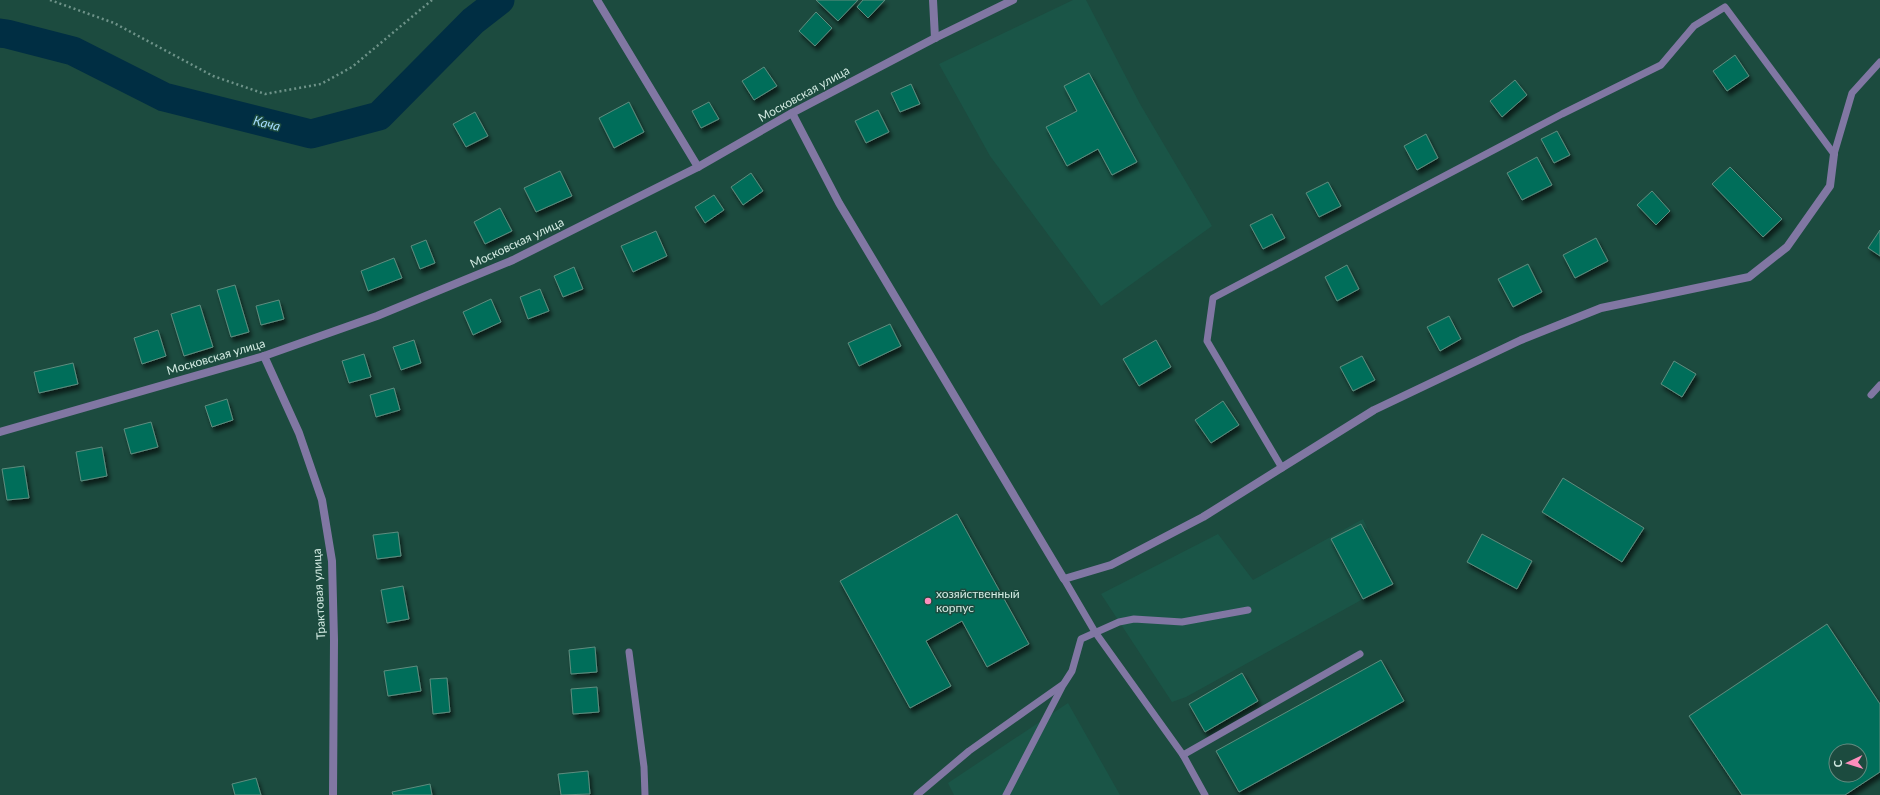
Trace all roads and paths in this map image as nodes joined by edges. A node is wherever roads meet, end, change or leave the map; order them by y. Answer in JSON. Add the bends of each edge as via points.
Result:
{"nodes":[{"id":1,"x":50,"y":0,"type":"edge"},
{"id":2,"x":432,"y":0,"type":"edge"},
{"id":3,"x":597,"y":0,"type":"edge"},
{"id":4,"x":933,"y":0,"type":"edge"},
{"id":5,"x":1013,"y":0,"type":"edge"},
{"id":6,"x":935,"y":38,"type":"junction"},
{"id":7,"x":1880,"y":62,"type":"edge"},
{"id":8,"x":792,"y":113,"type":"junction"},
{"id":9,"x":1834,"y":154,"type":"junction"},
{"id":10,"x":698,"y":167,"type":"junction"},
{"id":11,"x":264,"y":356,"type":"junction"},
{"id":12,"x":1880,"y":385,"type":"edge"},
{"id":13,"x":1870,"y":395,"type":"dead end"},
{"id":14,"x":0,"y":432,"type":"edge"},
{"id":15,"x":1282,"y":468,"type":"junction"},
{"id":16,"x":1064,"y":579,"type":"junction"},
{"id":17,"x":1248,"y":610,"type":"dead end"},
{"id":18,"x":1095,"y":632,"type":"junction"},
{"id":19,"x":629,"y":652,"type":"dead end"},
{"id":20,"x":1360,"y":654,"type":"dead end"},
{"id":21,"x":1063,"y":684,"type":"junction"},
{"id":22,"x":1183,"y":755,"type":"junction"},
{"id":23,"x":333,"y":795,"type":"edge"},
{"id":24,"x":645,"y":795,"type":"edge"},
{"id":25,"x":917,"y":795,"type":"edge"},
{"id":26,"x":1006,"y":795,"type":"edge"},
{"id":27,"x":1205,"y":795,"type":"edge"}],
"edges":[{"from":1,"to":2,"type":"path","via":[[114,23],[213,76],[265,94],[322,84],[352,67]]},
{"from":3,"to":10,"type":"street"},
{"from":4,"to":6,"type":"street"},
{"from":5,"to":6,"type":"street","name":"Московская улица"},
{"from":6,"to":8,"type":"street","name":"Московская улица"},
{"from":7,"to":9,"type":"lane","via":[[1852,93]]},
{"from":8,"to":10,"type":"street","name":"Московская улица"},
{"from":8,"to":16,"type":"street","via":[[839,203]]},
{"from":9,"to":15,"type":"street","via":[[1830,186],[1787,247],[1749,277],[1601,308],[1566,321],[1374,410]]},
{"from":9,"to":15,"type":"lane","via":[[1725,7],[1694,26],[1661,65],[1562,114],[1213,298],[1207,341]]},
{"from":10,"to":11,"type":"street","name":"Московская улица","via":[[513,260],[377,316]]},
{"from":11,"to":14,"type":"street","name":"Московская улица"},
{"from":11,"to":23,"type":"street","name":"Трактовая улица","via":[[299,433],[322,500],[332,561]]},
{"from":12,"to":13,"type":"lane"},
{"from":15,"to":16,"type":"street","via":[[1203,517],[1111,564]]},
{"from":16,"to":18,"type":"lane"},
{"from":17,"to":18,"type":"lane","via":[[1182,622],[1134,619]]},
{"from":18,"to":21,"type":"lane","via":[[1081,639],[1072,671]]},
{"from":18,"to":22,"type":"lane"},
{"from":19,"to":24,"type":"lane","via":[[644,767]]},
{"from":20,"to":22,"type":"lane"},
{"from":21,"to":25,"type":"lane","via":[[969,751]]},
{"from":21,"to":26,"type":"lane"},
{"from":22,"to":27,"type":"lane"}]}
